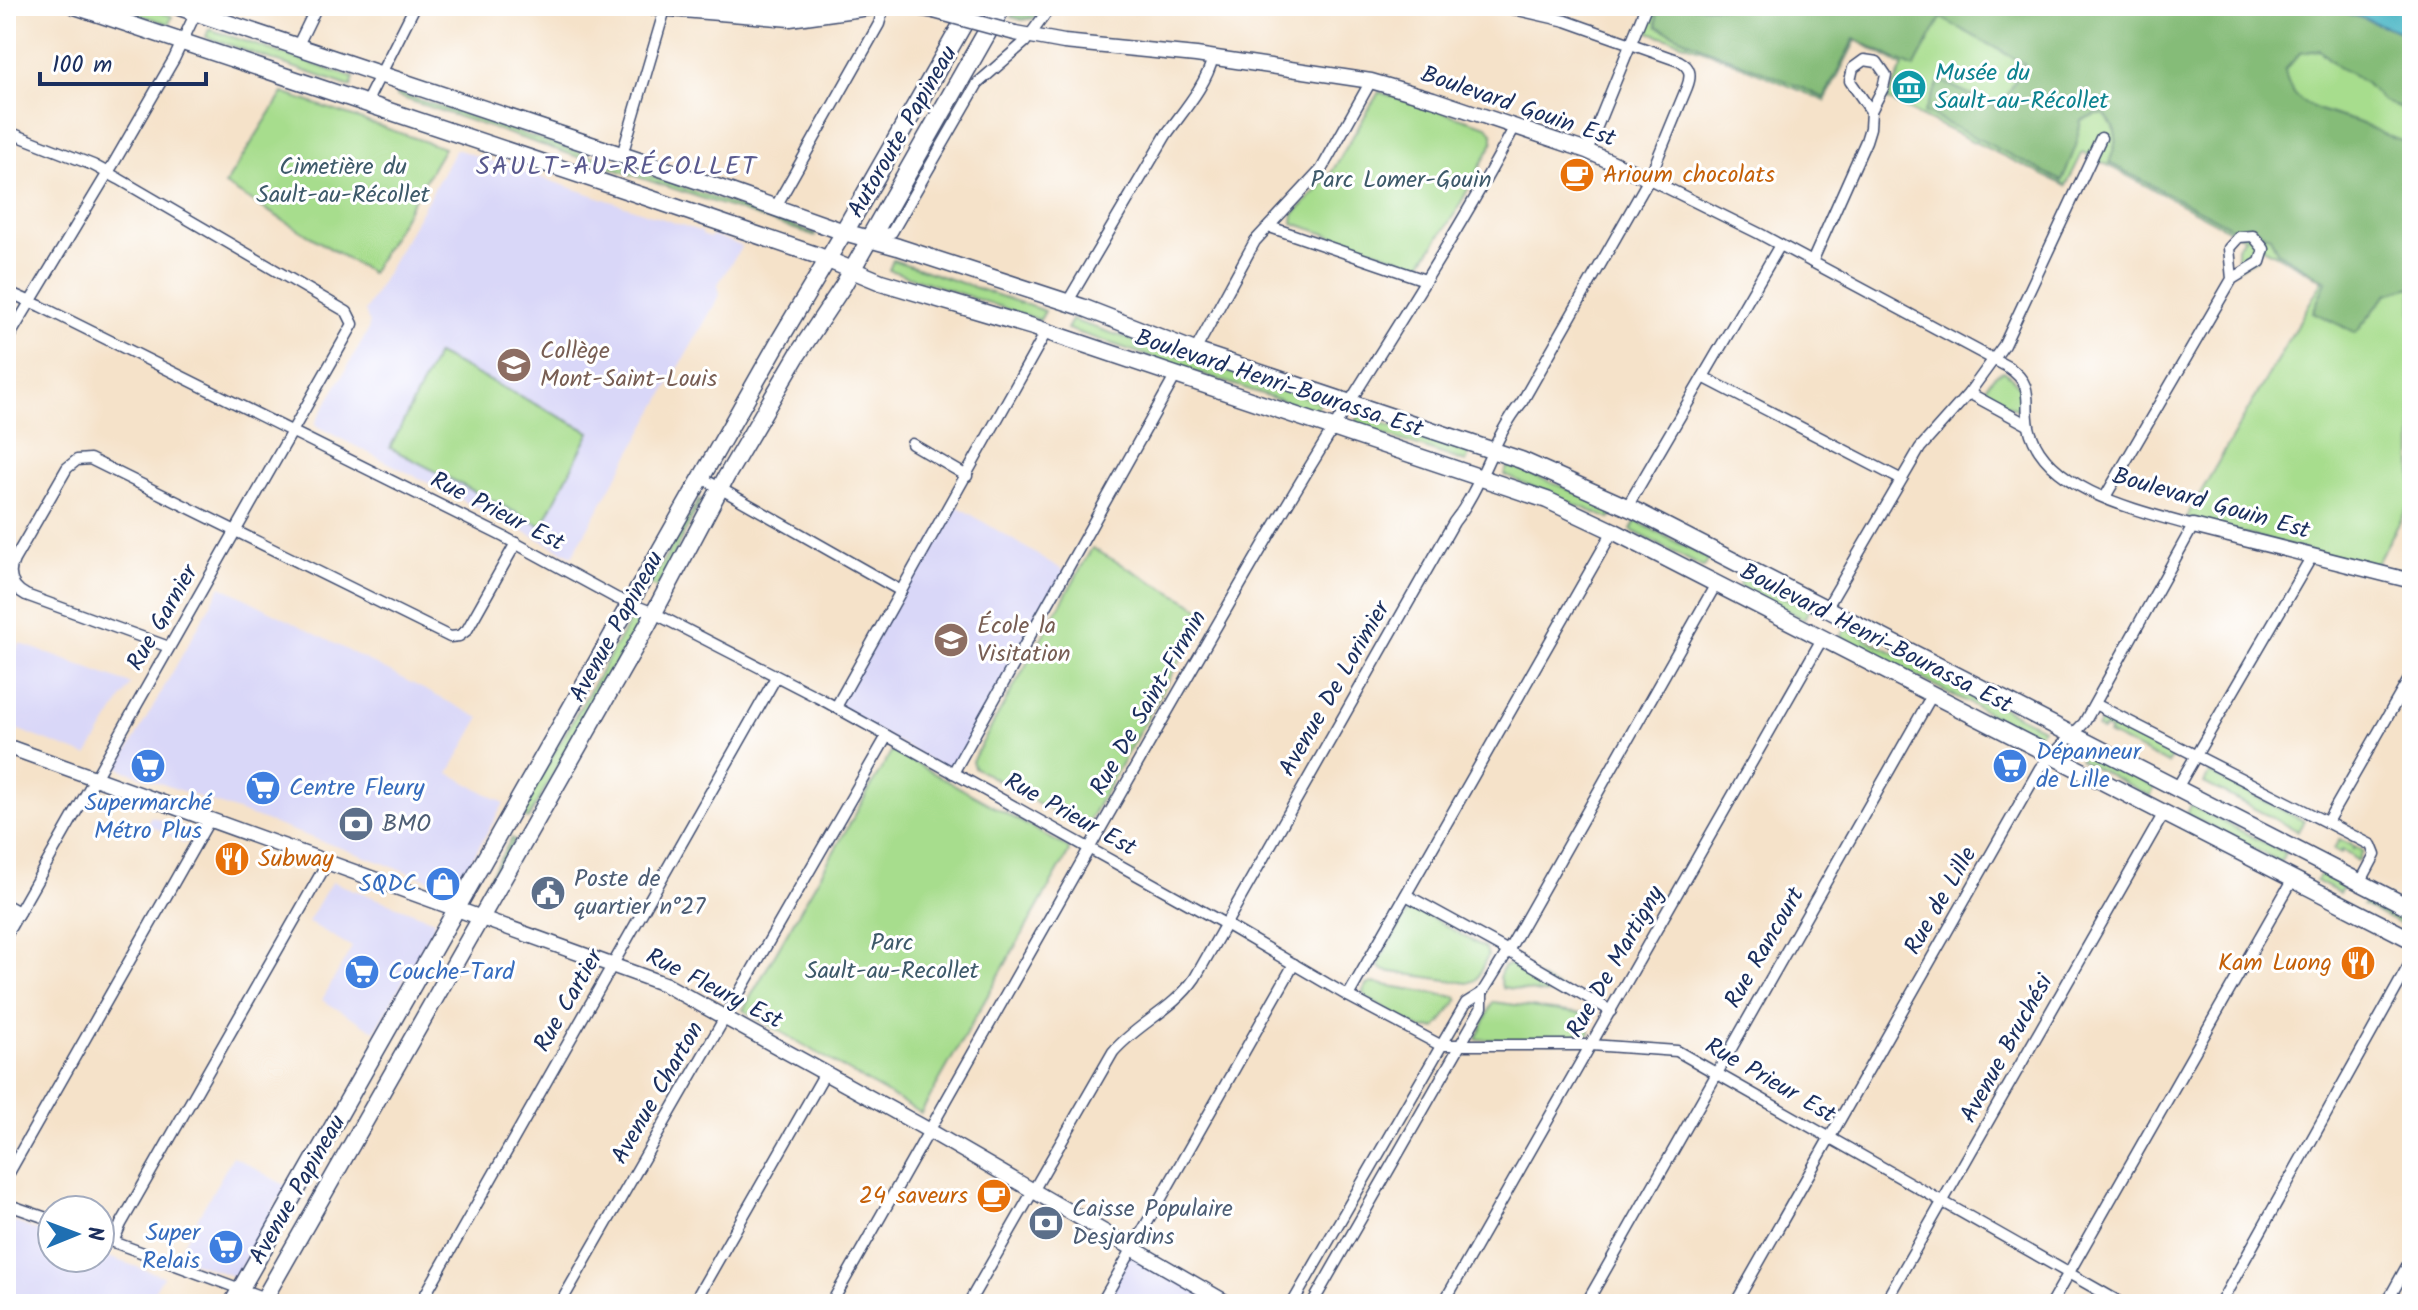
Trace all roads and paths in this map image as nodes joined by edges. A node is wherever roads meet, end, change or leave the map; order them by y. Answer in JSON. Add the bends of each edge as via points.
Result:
{"nodes":[{"id":1,"x":75,"y":6,"type":"edge"},
{"id":2,"x":176,"y":6,"type":"edge"},
{"id":3,"x":317,"y":6,"type":"edge"},
{"id":4,"x":415,"y":6,"type":"edge"},
{"id":5,"x":634,"y":6,"type":"edge"},
{"id":6,"x":884,"y":6,"type":"edge"},
{"id":7,"x":906,"y":6,"type":"edge"},
{"id":8,"x":973,"y":6,"type":"edge"},
{"id":9,"x":1002,"y":6,"type":"edge"},
{"id":10,"x":1051,"y":6,"type":"edge"},
{"id":11,"x":1500,"y":6,"type":"edge"},
{"id":12,"x":1646,"y":6,"type":"edge"},
{"id":13,"x":665,"y":9,"type":"junction"},
{"id":14,"x":699,"y":9,"type":"edge"},
{"id":15,"x":198,"y":10,"type":"edge"},
{"id":16,"x":1023,"y":35,"type":"junction"},
{"id":17,"x":182,"y":41,"type":"junction"},
{"id":18,"x":1631,"y":44,"type":"junction"},
{"id":19,"x":297,"y":47,"type":"junction"},
{"id":20,"x":1213,"y":57,"type":"junction"},
{"id":21,"x":379,"y":75,"type":"junction"},
{"id":22,"x":1371,"y":81,"type":"junction"},
{"id":23,"x":366,"y":103,"type":"junction"},
{"id":24,"x":1871,"y":111,"type":"junction"},
{"id":25,"x":1514,"y":128,"type":"junction"},
{"id":26,"x":6,"y":131,"type":"edge"},
{"id":27,"x":2101,"y":138,"type":"dead end"},
{"id":28,"x":1587,"y":151,"type":"junction"},
{"id":29,"x":622,"y":155,"type":"junction"},
{"id":30,"x":108,"y":173,"type":"junction"},
{"id":31,"x":1649,"y":179,"type":"junction"},
{"id":32,"x":775,"y":208,"type":"junction"},
{"id":33,"x":1270,"y":227,"type":"junction"},
{"id":34,"x":844,"y":232,"type":"junction"},
{"id":35,"x":869,"y":240,"type":"junction"},
{"id":36,"x":1780,"y":245,"type":"junction"},
{"id":37,"x":827,"y":260,"type":"junction"},
{"id":38,"x":1812,"y":262,"type":"junction"},
{"id":39,"x":851,"y":271,"type":"junction"},
{"id":40,"x":2232,"y":279,"type":"dead end"},
{"id":41,"x":1425,"y":280,"type":"junction"},
{"id":42,"x":6,"y":291,"type":"edge"},
{"id":43,"x":31,"y":301,"type":"junction"},
{"id":44,"x":1067,"y":303,"type":"junction"},
{"id":45,"x":1046,"y":332,"type":"junction"},
{"id":46,"x":6,"y":342,"type":"edge"},
{"id":47,"x":1195,"y":351,"type":"junction"},
{"id":48,"x":1995,"y":359,"type":"junction"},
{"id":49,"x":1176,"y":375,"type":"junction"},
{"id":50,"x":1703,"y":377,"type":"junction"},
{"id":51,"x":1969,"y":393,"type":"junction"},
{"id":52,"x":1348,"y":402,"type":"junction"},
{"id":53,"x":2028,"y":425,"type":"junction"},
{"id":54,"x":1333,"y":427,"type":"junction"},
{"id":55,"x":292,"y":432,"type":"junction"},
{"id":56,"x":912,"y":444,"type":"dead end"},
{"id":57,"x":1492,"y":450,"type":"junction"},
{"id":58,"x":967,"y":476,"type":"junction"},
{"id":59,"x":1481,"y":476,"type":"junction"},
{"id":60,"x":702,"y":478,"type":"junction"},
{"id":61,"x":1900,"y":479,"type":"junction"},
{"id":62,"x":720,"y":488,"type":"junction"},
{"id":63,"x":2105,"y":497,"type":"junction"},
{"id":64,"x":1627,"y":507,"type":"junction"},
{"id":65,"x":2193,"y":526,"type":"junction"},
{"id":66,"x":1613,"y":531,"type":"junction"},
{"id":67,"x":235,"y":533,"type":"junction"},
{"id":68,"x":516,"y":543,"type":"junction"},
{"id":69,"x":2312,"y":556,"type":"junction"},
{"id":70,"x":2412,"y":581,"type":"edge"},
{"id":71,"x":1716,"y":584,"type":"junction"},
{"id":72,"x":901,"y":591,"type":"junction"},
{"id":73,"x":631,"y":604,"type":"junction"},
{"id":74,"x":1826,"y":609,"type":"junction"},
{"id":75,"x":654,"y":613,"type":"junction"},
{"id":76,"x":1822,"y":639,"type":"junction"},
{"id":77,"x":169,"y":647,"type":"junction"},
{"id":78,"x":2412,"y":674,"type":"edge"},
{"id":79,"x":776,"y":677,"type":"junction"},
{"id":80,"x":1932,"y":695,"type":"junction"},
{"id":81,"x":2095,"y":704,"type":"junction"},
{"id":82,"x":836,"y":707,"type":"junction"},
{"id":83,"x":2073,"y":734,"type":"junction"},
{"id":84,"x":887,"y":736,"type":"junction"},
{"id":85,"x":6,"y":746,"type":"edge"},
{"id":86,"x":2052,"y":756,"type":"junction"},
{"id":87,"x":2195,"y":756,"type":"junction"},
{"id":88,"x":953,"y":773,"type":"junction"},
{"id":89,"x":95,"y":779,"type":"junction"},
{"id":90,"x":2177,"y":788,"type":"junction"},
{"id":91,"x":2164,"y":813,"type":"junction"},
{"id":92,"x":210,"y":819,"type":"junction"},
{"id":93,"x":2327,"y":822,"type":"junction"},
{"id":94,"x":1089,"y":848,"type":"junction"},
{"id":95,"x":327,"y":863,"type":"junction"},
{"id":96,"x":2293,"y":879,"type":"junction"},
{"id":97,"x":2360,"y":883,"type":"junction"},
{"id":98,"x":1406,"y":895,"type":"junction"},
{"id":99,"x":6,"y":905,"type":"edge"},
{"id":100,"x":2412,"y":909,"type":"edge"},
{"id":101,"x":456,"y":910,"type":"junction"},
{"id":102,"x":19,"y":912,"type":"junction"},
{"id":103,"x":480,"y":919,"type":"junction"},
{"id":104,"x":1225,"y":924,"type":"junction"},
{"id":105,"x":6,"y":935,"type":"edge"},
{"id":106,"x":2412,"y":940,"type":"edge"},
{"id":107,"x":1508,"y":951,"type":"junction"},
{"id":108,"x":2412,"y":960,"type":"edge"},
{"id":109,"x":613,"y":964,"type":"junction"},
{"id":110,"x":1294,"y":964,"type":"junction"},
{"id":111,"x":1482,"y":993,"type":"junction"},
{"id":112,"x":1348,"y":996,"type":"junction"},
{"id":113,"x":1611,"y":1011,"type":"junction"},
{"id":114,"x":725,"y":1016,"type":"junction"},
{"id":115,"x":1440,"y":1045,"type":"junction"},
{"id":116,"x":1459,"y":1045,"type":"junction"},
{"id":117,"x":1591,"y":1045,"type":"junction"},
{"id":118,"x":825,"y":1073,"type":"junction"},
{"id":119,"x":1717,"y":1073,"type":"junction"},
{"id":120,"x":929,"y":1131,"type":"junction"},
{"id":121,"x":1829,"y":1138,"type":"junction"},
{"id":122,"x":6,"y":1178,"type":"edge"},
{"id":123,"x":1032,"y":1192,"type":"junction"},
{"id":124,"x":1943,"y":1203,"type":"junction"},
{"id":125,"x":6,"y":1204,"type":"edge"},
{"id":126,"x":36,"y":1214,"type":"edge"},
{"id":127,"x":116,"y":1235,"type":"edge"},
{"id":128,"x":116,"y":1243,"type":"edge"},
{"id":129,"x":1133,"y":1249,"type":"junction"},
{"id":130,"x":2412,"y":1257,"type":"edge"},
{"id":131,"x":2069,"y":1273,"type":"junction"},
{"id":132,"x":236,"y":1297,"type":"edge"},
{"id":133,"x":263,"y":1301,"type":"edge"},
{"id":134,"x":281,"y":1304,"type":"edge"},
{"id":135,"x":420,"y":1304,"type":"edge"},
{"id":136,"x":560,"y":1304,"type":"edge"},
{"id":137,"x":693,"y":1304,"type":"edge"},
{"id":138,"x":831,"y":1304,"type":"edge"},
{"id":139,"x":968,"y":1304,"type":"edge"},
{"id":140,"x":1101,"y":1304,"type":"edge"},
{"id":141,"x":1229,"y":1304,"type":"edge"},
{"id":142,"x":1292,"y":1304,"type":"edge"},
{"id":143,"x":1312,"y":1304,"type":"edge"},
{"id":144,"x":1443,"y":1304,"type":"edge"},
{"id":145,"x":1586,"y":1304,"type":"edge"},
{"id":146,"x":1735,"y":1304,"type":"edge"},
{"id":147,"x":1884,"y":1304,"type":"edge"},
{"id":148,"x":2051,"y":1304,"type":"edge"},
{"id":149,"x":2123,"y":1304,"type":"edge"},
{"id":150,"x":2220,"y":1304,"type":"edge"},
{"id":151,"x":2386,"y":1304,"type":"edge"}],
"edges":[{"from":1,"to":17,"type":"main road","name":"Boulevard Henri-Bourassa Est"},
{"from":2,"to":15,"type":"main road","name":"Boulevard Henri-Bourassa Est"},
{"from":3,"to":19,"type":"street"},
{"from":4,"to":21,"type":"street"},
{"from":5,"to":13,"type":"street"},
{"from":6,"to":14,"type":"street","via":[[800,19]]},
{"from":6,"to":32,"type":"street","via":[[879,24]]},
{"from":7,"to":16,"type":"street","name":"Boulevard Gouin Est","bridge":true},
{"from":8,"to":34,"type":"highway","name":"Autoroute Papineau"},
{"from":9,"to":35,"type":"highway","name":"Autoroute Papineau"},
{"from":10,"to":16,"type":"street","name":"Avenue Papineau"},
{"from":11,"to":18,"type":"street"},
{"from":12,"to":18,"type":"street"},
{"from":13,"to":14,"type":"street"},
{"from":13,"to":29,"type":"street"},
{"from":15,"to":17,"type":"street"},
{"from":15,"to":19,"type":"main road","name":"Boulevard Henri-Bourassa Est"},
{"from":16,"to":20,"type":"street","name":"Boulevard Gouin Est"},
{"from":16,"to":35,"type":"street","name":"Avenue Papineau","via":[[978,83],[892,232]]},
{"from":17,"to":23,"type":"main road","name":"Boulevard Henri-Bourassa Est"},
{"from":17,"to":30,"type":"street"},
{"from":18,"to":28,"type":"street"},
{"from":18,"to":31,"type":"street","name":"Avenue De Lorimier","via":[[1687,65],[1691,75]]},
{"from":19,"to":21,"type":"main road","name":"Boulevard Henri-Bourassa Est"},
{"from":20,"to":22,"type":"street","name":"Boulevard Gouin Est"},
{"from":20,"to":44,"type":"street"},
{"from":21,"to":23,"type":"street"},
{"from":21,"to":29,"type":"main road","name":"Boulevard Henri-Bourassa Est"},
{"from":22,"to":25,"type":"street","name":"Boulevard Gouin Est"},
{"from":22,"to":33,"type":"street","via":[[1321,170]]},
{"from":23,"to":37,"type":"main road","name":"Boulevard Henri-Bourassa Est"},
{"from":24,"to":24,"type":"street","via":[[1886,75],[1877,62],[1864,60],[1853,68],[1850,81]]},
{"from":24,"to":38,"type":"street","via":[[1866,141]]},
{"from":25,"to":28,"type":"street","name":"Boulevard Gouin Est"},
{"from":25,"to":41,"type":"street","name":"Rue De Saint-Firmin"},
{"from":26,"to":30,"type":"street"},
{"from":27,"to":48,"type":"street"},
{"from":28,"to":31,"type":"street","name":"Boulevard Gouin Est"},
{"from":29,"to":32,"type":"main road","name":"Boulevard Henri-Bourassa Est"},
{"from":30,"to":43,"type":"street"},
{"from":30,"to":55,"type":"street","name":"Rue Garnier","via":[[353,320]]},
{"from":31,"to":36,"type":"street","name":"Boulevard Gouin Est"},
{"from":31,"to":57,"type":"street","name":"Avenue De Lorimier"},
{"from":32,"to":34,"type":"main road","name":"Boulevard Henri-Bourassa Est"},
{"from":33,"to":41,"type":"street"},
{"from":33,"to":47,"type":"street","via":[[1255,241]]},
{"from":34,"to":35,"type":"main road","name":"Boulevard Henri-Bourassa Est"},
{"from":34,"to":37,"type":"main road","name":"Avenue Papineau"},
{"from":35,"to":39,"type":"main road","name":"Avenue Papineau"},
{"from":35,"to":44,"type":"main road","name":"Boulevard Henri-Bourassa Est"},
{"from":36,"to":38,"type":"street","name":"Boulevard Gouin Est"},
{"from":36,"to":50,"type":"street"},
{"from":37,"to":39,"type":"main road","name":"Boulevard Henri-Bourassa Est"},
{"from":37,"to":60,"type":"main road","name":"Avenue Papineau"},
{"from":38,"to":48,"type":"street","name":"Boulevard Gouin Est"},
{"from":39,"to":45,"type":"main road","name":"Boulevard Henri-Bourassa Est"},
{"from":39,"to":62,"type":"main road","name":"Avenue Papineau"},
{"from":40,"to":63,"type":"street"},
{"from":41,"to":52,"type":"street","name":"Rue De Saint-Firmin"},
{"from":42,"to":43,"type":"street","name":"Rue Prieur Est"},
{"from":43,"to":46,"type":"street"},
{"from":43,"to":55,"type":"street","name":"Rue Prieur Est"},
{"from":44,"to":47,"type":"main road","name":"Boulevard Henri-Bourassa Est"},
{"from":45,"to":49,"type":"main road","name":"Boulevard Henri-Bourassa Est"},
{"from":45,"to":58,"type":"street"},
{"from":47,"to":52,"type":"main road","name":"Boulevard Henri-Bourassa Est"},
{"from":48,"to":51,"type":"street"},
{"from":48,"to":53,"type":"street","name":"Boulevard Gouin Est","via":[[2025,384]]},
{"from":49,"to":54,"type":"main road","name":"Boulevard Henri-Bourassa Est"},
{"from":49,"to":88,"type":"street"},
{"from":50,"to":61,"type":"street"},
{"from":50,"to":64,"type":"street"},
{"from":51,"to":53,"type":"street"},
{"from":51,"to":61,"type":"street"},
{"from":52,"to":54,"type":"street","name":"Rue De Saint-Firmin"},
{"from":52,"to":57,"type":"main road","name":"Boulevard Henri-Bourassa Est"},
{"from":53,"to":63,"type":"street","name":"Boulevard Gouin Est","via":[[2052,466]]},
{"from":54,"to":59,"type":"main road","name":"Boulevard Henri-Bourassa Est"},
{"from":54,"to":94,"type":"street","name":"Rue De Saint-Firmin"},
{"from":55,"to":67,"type":"street","name":"Rue Garnier"},
{"from":55,"to":68,"type":"street","name":"Rue Prieur Est"},
{"from":56,"to":58,"type":"street"},
{"from":57,"to":59,"type":"street","name":"Avenue De Lorimier"},
{"from":57,"to":64,"type":"main road","name":"Boulevard Henri-Bourassa Est"},
{"from":58,"to":72,"type":"street"},
{"from":59,"to":66,"type":"main road","name":"Boulevard Henri-Bourassa Est"},
{"from":59,"to":104,"type":"street","name":"Avenue De Lorimier"},
{"from":60,"to":62,"type":"street"},
{"from":60,"to":73,"type":"main road","name":"Avenue Papineau"},
{"from":61,"to":74,"type":"street"},
{"from":62,"to":72,"type":"street"},
{"from":62,"to":75,"type":"main road","name":"Avenue Papineau"},
{"from":63,"to":65,"type":"street","name":"Boulevard Gouin Est"},
{"from":64,"to":74,"type":"main road","name":"Boulevard Henri-Bourassa Est"},
{"from":65,"to":69,"type":"street","name":"Boulevard Gouin Est"},
{"from":65,"to":81,"type":"street","name":"Rue de Lille"},
{"from":66,"to":71,"type":"main road","name":"Boulevard Henri-Bourassa Est"},
{"from":66,"to":98,"type":"street"},
{"from":67,"to":68,"type":"street","via":[[453,637],[469,628]]},
{"from":67,"to":77,"type":"street","name":"Rue Garnier"},
{"from":67,"to":77,"type":"street","via":[[98,463],[83,458],[67,468],[14,560],[11,579],[22,593]]},
{"from":68,"to":73,"type":"street","name":"Rue Prieur Est"},
{"from":69,"to":70,"type":"street","name":"Boulevard Gouin Est"},
{"from":69,"to":87,"type":"street"},
{"from":71,"to":76,"type":"main road","name":"Boulevard Henri-Bourassa Est"},
{"from":71,"to":107,"type":"street"},
{"from":72,"to":82,"type":"street"},
{"from":73,"to":75,"type":"street","name":"Rue Prieur Est"},
{"from":73,"to":101,"type":"main road","name":"Avenue Papineau"},
{"from":74,"to":83,"type":"main road","name":"Boulevard Henri-Bourassa Est"},
{"from":75,"to":79,"type":"street","name":"Rue Prieur Est"},
{"from":75,"to":103,"type":"main road","name":"Avenue Papineau"},
{"from":76,"to":80,"type":"main road","name":"Boulevard Henri-Bourassa Est"},
{"from":76,"to":113,"type":"street","name":"Rue De Martigny"},
{"from":77,"to":89,"type":"street","name":"Rue Garnier"},
{"from":78,"to":93,"type":"street"},
{"from":79,"to":82,"type":"street","name":"Rue Prieur Est"},
{"from":79,"to":109,"type":"street","name":"Rue Cartier"},
{"from":80,"to":86,"type":"main road","name":"Boulevard Henri-Bourassa Est"},
{"from":80,"to":119,"type":"street","name":"Rue Rancourt"},
{"from":81,"to":83,"type":"street","name":"Rue de Lille"},
{"from":81,"to":87,"type":"street"},
{"from":82,"to":84,"type":"street","name":"Rue Prieur Est"},
{"from":83,"to":86,"type":"street","name":"Rue de Lille"},
{"from":83,"to":90,"type":"main road","name":"Boulevard Henri-Bourassa Est"},
{"from":84,"to":88,"type":"street","name":"Rue Prieur Est"},
{"from":84,"to":114,"type":"street","name":"Avenue Charton"},
{"from":85,"to":89,"type":"street","name":"Rue Fleury Est"},
{"from":86,"to":91,"type":"main road","name":"Boulevard Henri-Bourassa Est"},
{"from":86,"to":121,"type":"street","name":"Rue de Lille","via":[[2040,768]]},
{"from":87,"to":90,"type":"street"},
{"from":87,"to":93,"type":"street"},
{"from":88,"to":94,"type":"street","name":"Rue Prieur Est"},
{"from":89,"to":92,"type":"street","name":"Rue Fleury Est"},
{"from":89,"to":102,"type":"street","name":"Rue Garnier"},
{"from":90,"to":97,"type":"main road","name":"Boulevard Henri-Bourassa Est"},
{"from":91,"to":96,"type":"main road","name":"Boulevard Henri-Bourassa Est"},
{"from":91,"to":124,"type":"street","name":"Avenue Bruchési"},
{"from":92,"to":95,"type":"street","name":"Rue Fleury Est"},
{"from":92,"to":122,"type":"street"},
{"from":93,"to":97,"type":"street","via":[[2374,848]]},
{"from":94,"to":104,"type":"street","name":"Rue Prieur Est"},
{"from":94,"to":120,"type":"street","name":"Rue De Saint-Firmin"},
{"from":95,"to":101,"type":"street","name":"Rue Fleury Est"},
{"from":95,"to":127,"type":"street"},
{"from":96,"to":106,"type":"main road","name":"Boulevard Henri-Bourassa Est"},
{"from":96,"to":131,"type":"street"},
{"from":97,"to":100,"type":"main road","name":"Boulevard Henri-Bourassa Est"},
{"from":98,"to":107,"type":"street"},
{"from":98,"to":112,"type":"street"},
{"from":99,"to":102,"type":"street"},
{"from":101,"to":103,"type":"street","name":"Rue Fleury Est"},
{"from":101,"to":132,"type":"main road","name":"Avenue Papineau"},
{"from":102,"to":105,"type":"street","name":"Rue Garnier"},
{"from":103,"to":109,"type":"street","name":"Rue Fleury Est"},
{"from":103,"to":133,"type":"main road","name":"Avenue Papineau"},
{"from":104,"to":110,"type":"street","name":"Rue Prieur Est"},
{"from":104,"to":123,"type":"street","name":"Avenue De Lorimier","via":[[1179,999],[1135,1029],[1113,1052]]},
{"from":107,"to":111,"type":"street"},
{"from":107,"to":113,"type":"street"},
{"from":108,"to":150,"type":"street"},
{"from":109,"to":114,"type":"street","name":"Rue Fleury Est"},
{"from":109,"to":135,"type":"street","name":"Rue Cartier"},
{"from":110,"to":112,"type":"street","name":"Rue Prieur Est"},
{"from":110,"to":129,"type":"street"},
{"from":111,"to":115,"type":"street","via":[[1466,1003]]},
{"from":111,"to":116,"type":"street","via":[[1482,1007]]},
{"from":112,"to":115,"type":"street","name":"Rue Prieur Est"},
{"from":113,"to":117,"type":"street","name":"Rue De Martigny"},
{"from":114,"to":118,"type":"street","name":"Rue Fleury Est"},
{"from":114,"to":136,"type":"street","name":"Avenue Charton"},
{"from":115,"to":116,"type":"street","name":"Rue Prieur Est"},
{"from":115,"to":142,"type":"street"},
{"from":116,"to":117,"type":"street","name":"Rue Prieur Est"},
{"from":116,"to":143,"type":"street"},
{"from":117,"to":119,"type":"street","name":"Rue Prieur Est","via":[[1677,1051]]},
{"from":117,"to":144,"type":"street","name":"Rue De Martigny"},
{"from":118,"to":120,"type":"street","name":"Rue Fleury Est"},
{"from":118,"to":137,"type":"street"},
{"from":119,"to":121,"type":"street","name":"Rue Prieur Est"},
{"from":119,"to":145,"type":"street","name":"Rue Rancourt"},
{"from":120,"to":123,"type":"street","name":"Rue Fleury Est"},
{"from":120,"to":138,"type":"street","name":"Rue De Saint-Firmin"},
{"from":121,"to":124,"type":"street","name":"Rue Prieur Est"},
{"from":121,"to":146,"type":"street","name":"Rue de Lille"},
{"from":123,"to":129,"type":"street","name":"Rue Fleury Est"},
{"from":123,"to":139,"type":"street","name":"Avenue De Lorimier"},
{"from":124,"to":131,"type":"street","name":"Rue Prieur Est"},
{"from":124,"to":147,"type":"street","name":"Avenue Bruchési"},
{"from":125,"to":126,"type":"street"},
{"from":128,"to":132,"type":"street"},
{"from":129,"to":140,"type":"street"},
{"from":129,"to":141,"type":"street","name":"Rue Fleury Est"},
{"from":130,"to":151,"type":"street"},
{"from":131,"to":148,"type":"street"},
{"from":131,"to":149,"type":"street","name":"Rue Prieur Est"},
{"from":132,"to":133,"type":"street"},
{"from":133,"to":134,"type":"street"}]}
